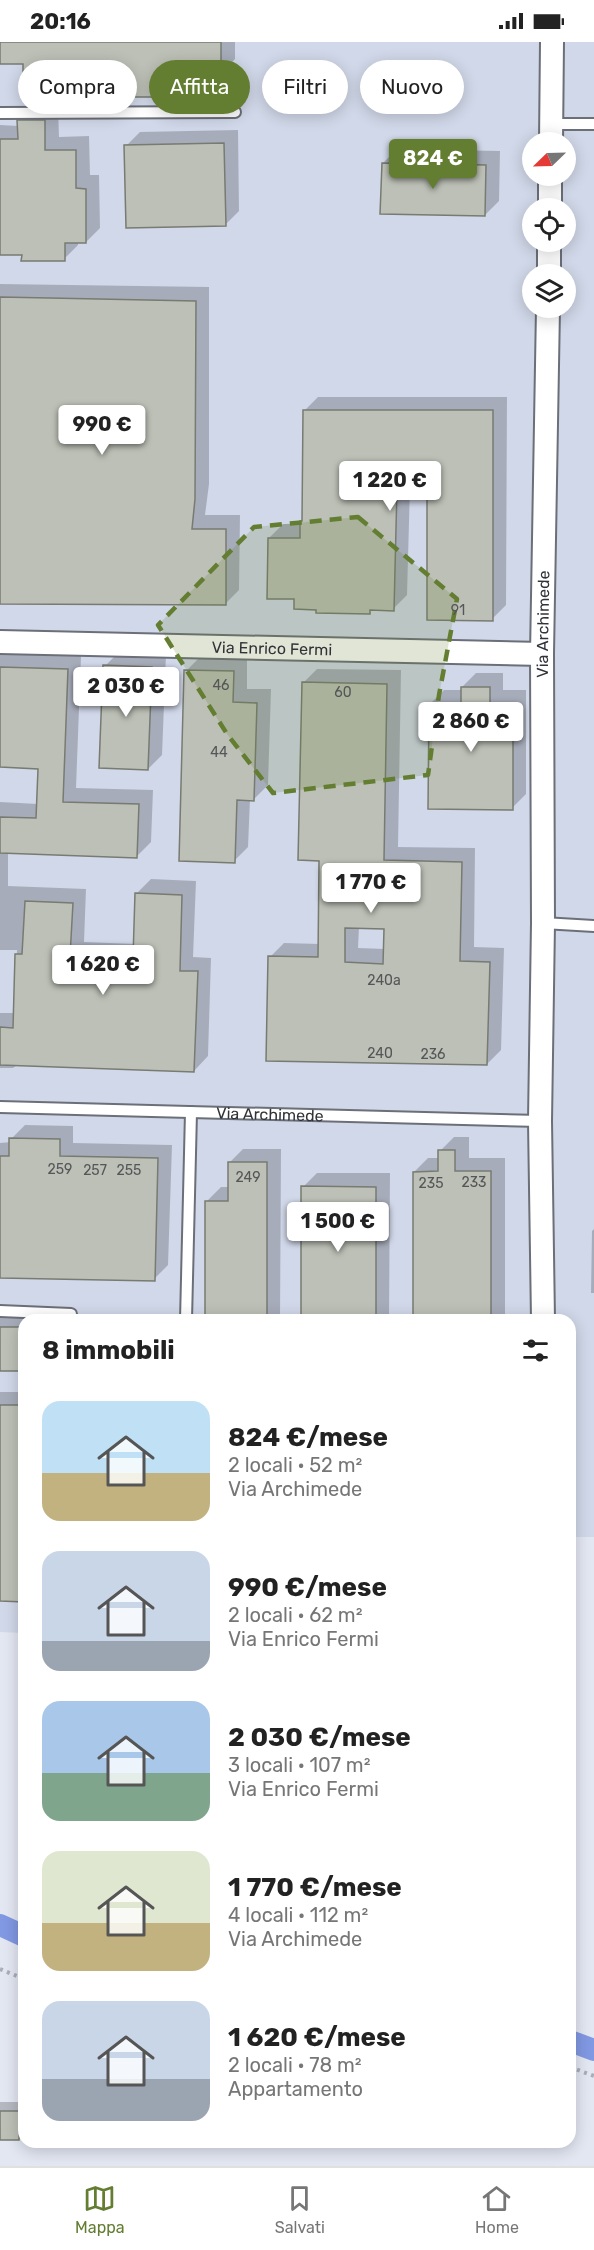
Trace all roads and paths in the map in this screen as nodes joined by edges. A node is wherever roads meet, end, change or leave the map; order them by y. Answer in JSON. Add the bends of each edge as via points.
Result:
{"nodes":[{"id":1,"x":552,"y":42,"type":"edge"},
{"id":2,"x":149,"y":112,"type":"edge"},
{"id":3,"x":0,"y":113,"type":"edge"},
{"id":4,"x":594,"y":123,"type":"edge"},
{"id":5,"x":551,"y":132,"type":"edge"},
{"id":6,"x":555,"y":132,"type":"edge"},
{"id":7,"x":548,"y":318,"type":"edge"},
{"id":8,"x":0,"y":642,"type":"edge"},
{"id":9,"x":542,"y":654,"type":"junction"},
{"id":10,"x":543,"y":923,"type":"junction"},
{"id":11,"x":594,"y":926,"type":"edge"},
{"id":12,"x":0,"y":1107,"type":"edge"},
{"id":13,"x":191,"y":1112,"type":"junction"},
{"id":14,"x":540,"y":1122,"type":"junction"},
{"id":15,"x":0,"y":1311,"type":"edge"},
{"id":16,"x":71,"y":1314,"type":"dead end"},
{"id":17,"x":186,"y":1314,"type":"edge"},
{"id":18,"x":543,"y":1314,"type":"edge"},
{"id":19,"x":0,"y":1969,"type":"edge"},
{"id":20,"x":18,"y":1976,"type":"edge"},
{"id":21,"x":576,"y":2069,"type":"edge"},
{"id":22,"x":594,"y":2076,"type":"edge"}],
"edges":[{"from":1,"to":5,"type":"street"},
{"from":2,"to":3,"type":"lane"},
{"from":4,"to":6,"type":"lane"},
{"from":7,"to":9,"type":"street","name":"Via Archimede"},
{"from":8,"to":9,"type":"street","name":"Via Enrico Fermi"},
{"from":9,"to":10,"type":"street","name":"Via Archimede"},
{"from":10,"to":11,"type":"lane"},
{"from":10,"to":14,"type":"street","name":"Via Archimede"},
{"from":12,"to":13,"type":"lane","name":"Via Archimede"},
{"from":13,"to":14,"type":"lane","name":"Via Archimede"},
{"from":13,"to":17,"type":"lane"},
{"from":14,"to":18,"type":"street","name":"Via Archimede"},
{"from":15,"to":16,"type":"lane"},
{"from":19,"to":20,"type":"path"},
{"from":21,"to":22,"type":"path"}]}
